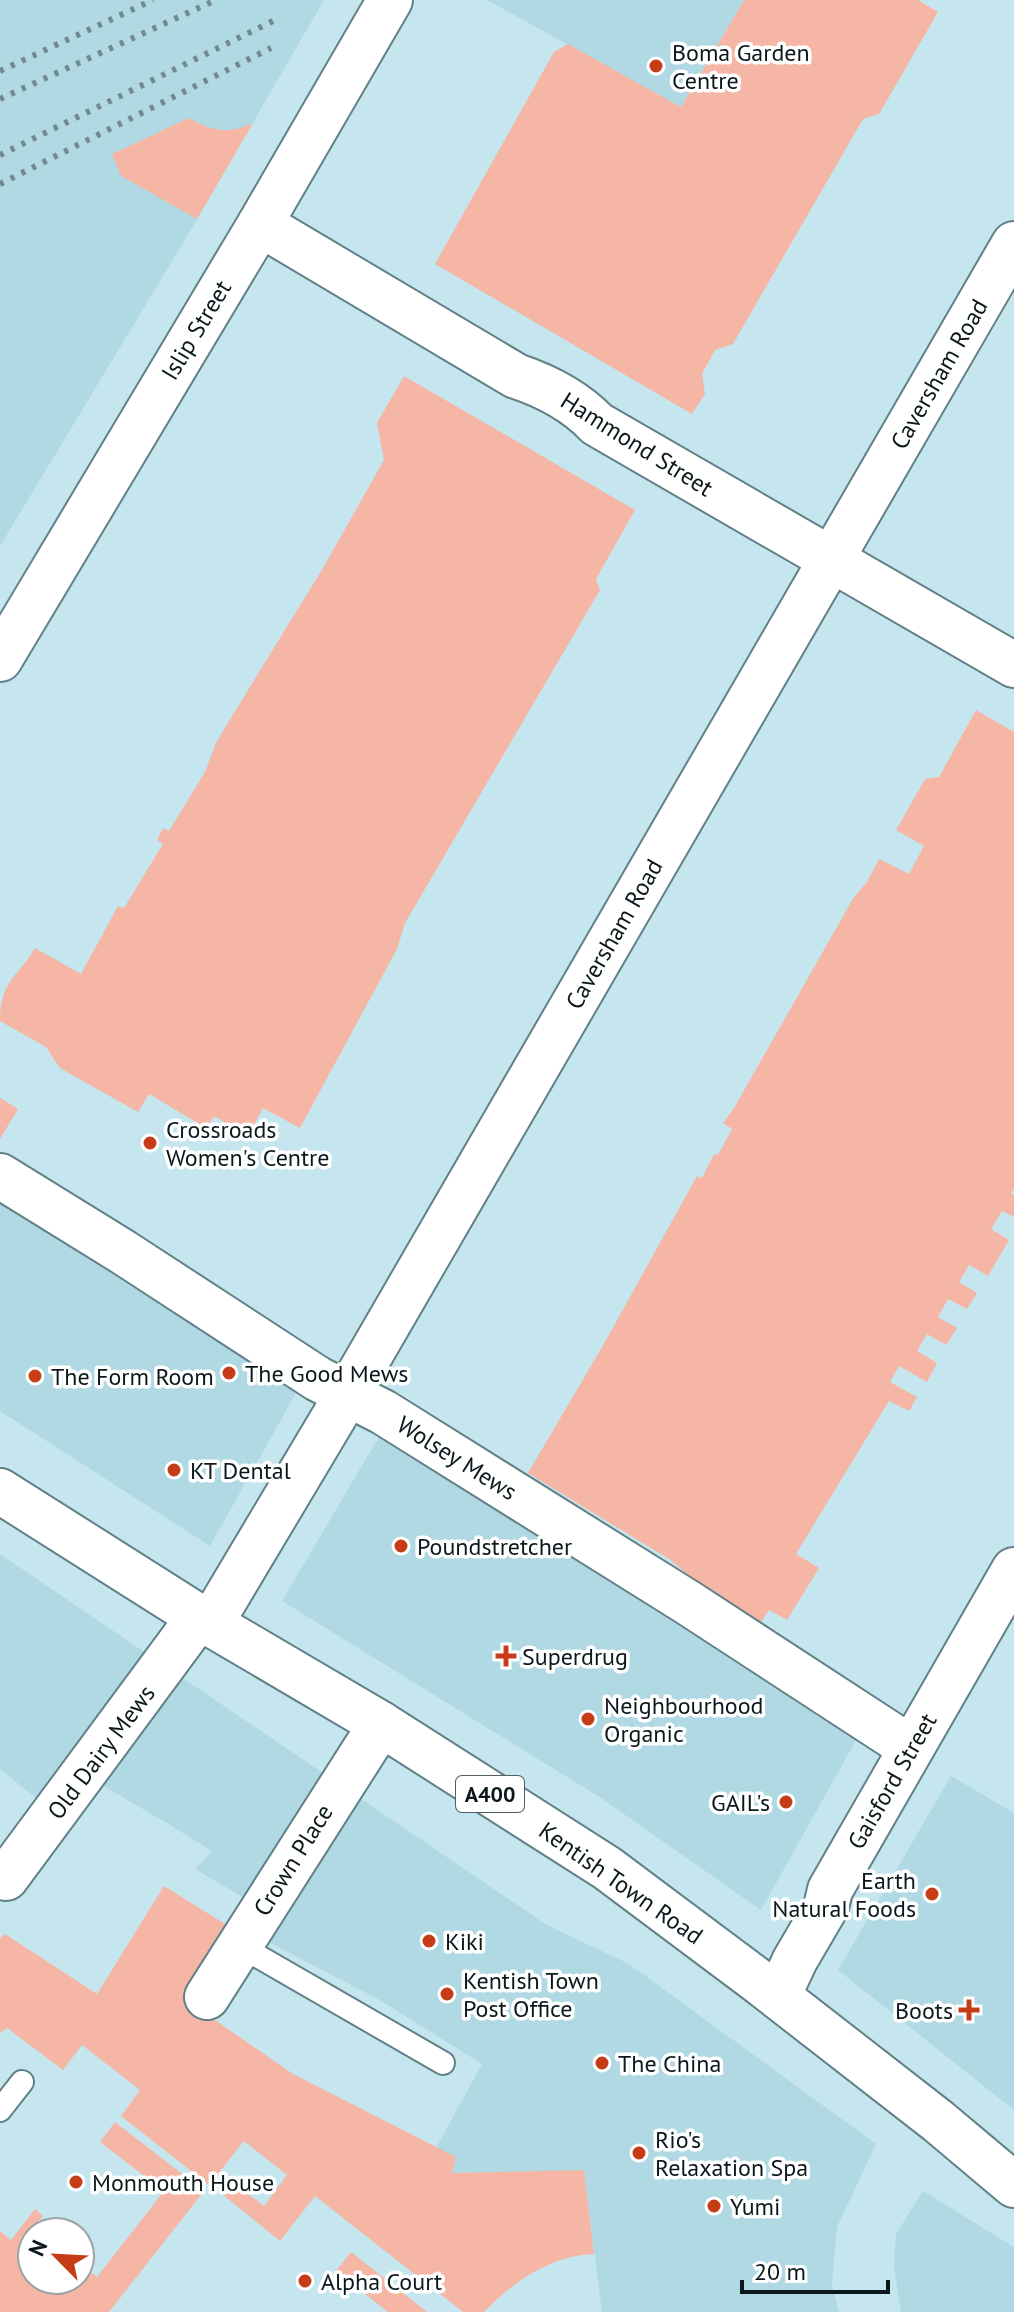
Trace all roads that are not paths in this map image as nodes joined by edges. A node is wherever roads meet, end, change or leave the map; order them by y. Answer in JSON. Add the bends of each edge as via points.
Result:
{"nodes":[{"id":1,"x":390,"y":0,"type":"edge"},
{"id":2,"x":260,"y":224,"type":"junction"},
{"id":3,"x":1014,"y":244,"type":"edge"},
{"id":4,"x":830,"y":560,"type":"junction"},
{"id":5,"x":0,"y":659,"type":"edge"},
{"id":6,"x":1014,"y":665,"type":"edge"},
{"id":7,"x":0,"y":1176,"type":"edge"},
{"id":8,"x":347,"y":1395,"type":"junction"},
{"id":9,"x":0,"y":1491,"type":"edge"},
{"id":10,"x":1014,"y":1570,"type":"edge"},
{"id":11,"x":205,"y":1620,"type":"junction"},
{"id":12,"x":381,"y":1724,"type":"junction"},
{"id":13,"x":911,"y":1748,"type":"junction"},
{"id":14,"x":0,"y":1872,"type":"edge"},
{"id":15,"x":240,"y":1946,"type":"junction"},
{"id":16,"x":778,"y":1996,"type":"junction"},
{"id":17,"x":207,"y":1997,"type":"dead end"},
{"id":18,"x":443,"y":2063,"type":"dead end"},
{"id":19,"x":22,"y":2082,"type":"dead end"},
{"id":20,"x":0,"y":2110,"type":"edge"},
{"id":21,"x":1014,"y":2185,"type":"edge"}],
"edges":[{"from":1,"to":2,"type":"street","name":"Islip Street"},
{"from":2,"to":4,"type":"street","name":"Hammond Street","via":[[516,376],[538,383],[597,424]]},
{"from":2,"to":5,"type":"street","name":"Islip Street"},
{"from":3,"to":4,"type":"street","name":"Caversham Road"},
{"from":4,"to":6,"type":"street","name":"Hammond Street"},
{"from":4,"to":8,"type":"street","name":"Caversham Road"},
{"from":7,"to":8,"type":"street","name":"Wolsey Mews"},
{"from":8,"to":11,"type":"street","name":"Caversham Road"},
{"from":8,"to":13,"type":"street","name":"Wolsey Mews","via":[[383,1412]]},
{"from":9,"to":11,"type":"street","name":"Kentish Town Road","number":"A400"},
{"from":10,"to":13,"type":"street","name":"Gaisford Street"},
{"from":11,"to":12,"type":"street","name":"Kentish Town Road","number":"A400"},
{"from":11,"to":14,"type":"street","name":"Old Dairy Mews","via":[[6,1878]]},
{"from":12,"to":15,"type":"street","name":"Crown Place"},
{"from":12,"to":16,"type":"street","name":"Kentish Town Road","number":"A400","via":[[607,1868]]},
{"from":13,"to":16,"type":"street","name":"Gaisford Street","via":[[830,1890]]},
{"from":15,"to":17,"type":"street","name":"Crown Place"},
{"from":15,"to":18,"type":"lane"},
{"from":16,"to":21,"type":"street","name":"Kentish Town Road","number":"A400"},
{"from":19,"to":20,"type":"lane"}]}
